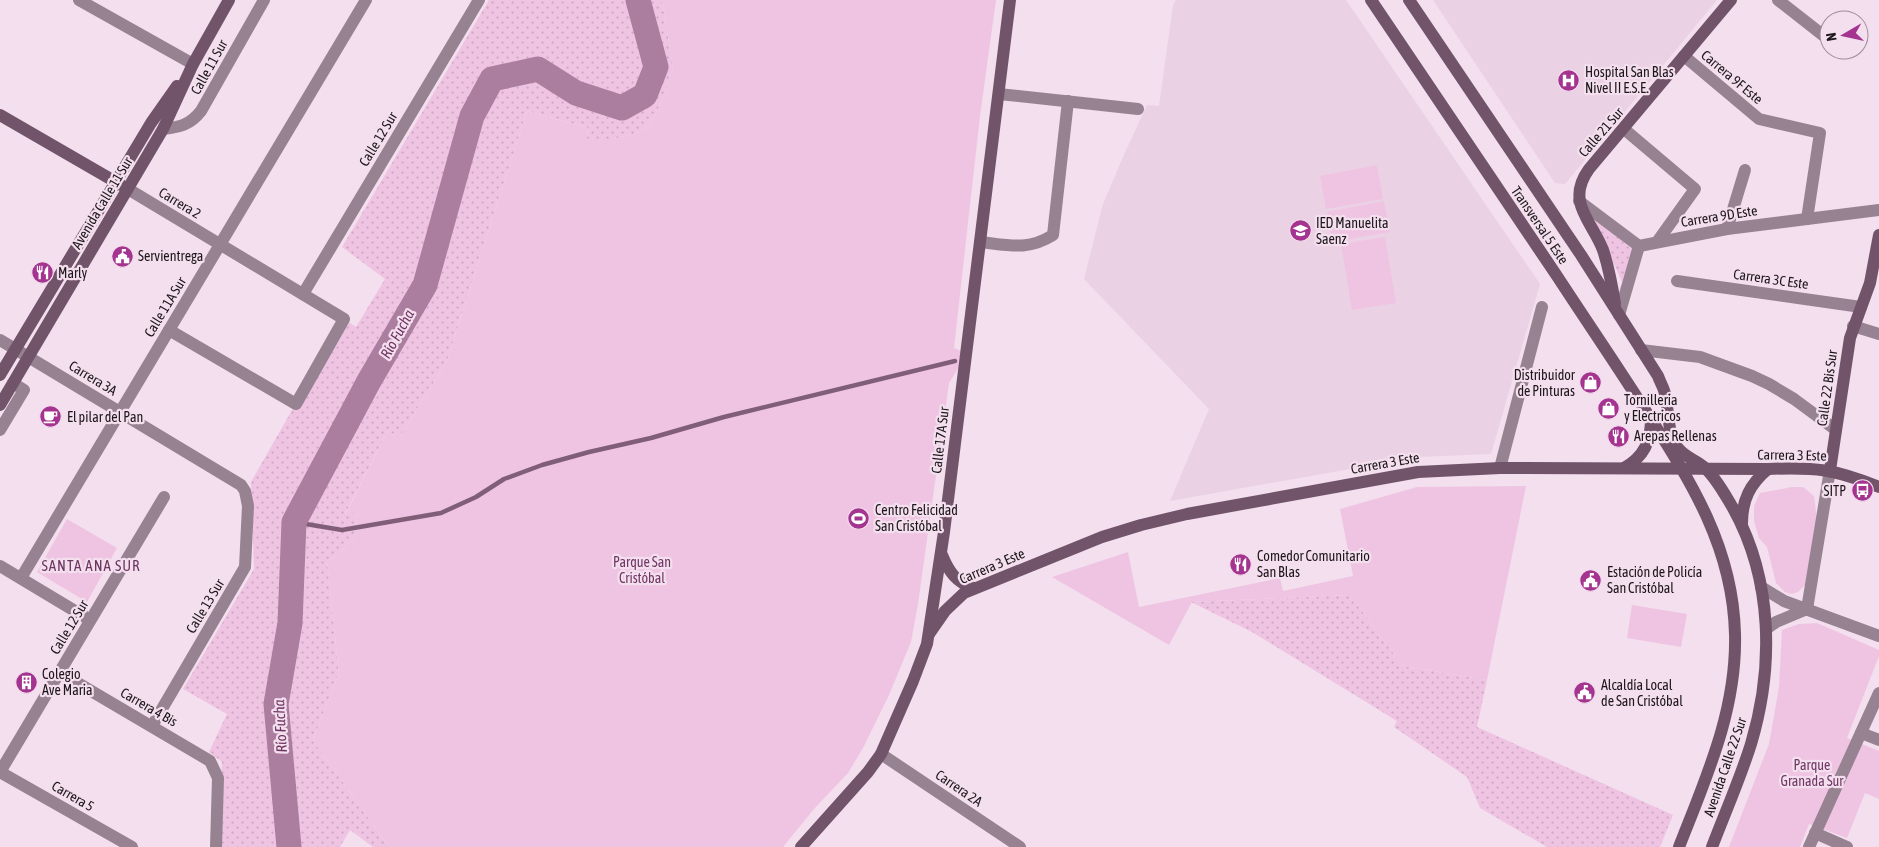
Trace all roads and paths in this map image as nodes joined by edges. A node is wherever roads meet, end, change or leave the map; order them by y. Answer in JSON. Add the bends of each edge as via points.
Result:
{"nodes":[{"id":1,"x":79,"y":0,"type":"edge"},
{"id":2,"x":229,"y":0,"type":"edge"},
{"id":3,"x":264,"y":0,"type":"edge"},
{"id":4,"x":366,"y":0,"type":"edge"},
{"id":5,"x":479,"y":0,"type":"edge"},
{"id":6,"x":1010,"y":0,"type":"edge"},
{"id":7,"x":1371,"y":0,"type":"edge"},
{"id":8,"x":1409,"y":0,"type":"edge"},
{"id":9,"x":1732,"y":0,"type":"edge"},
{"id":10,"x":1778,"y":0,"type":"edge"},
{"id":11,"x":1819,"y":32,"type":"edge"},
{"id":12,"x":1684,"y":56,"type":"junction"},
{"id":13,"x":193,"y":64,"type":"junction"},
{"id":14,"x":999,"y":94,"type":"junction"},
{"id":15,"x":1068,"y":101,"type":"junction"},
{"id":16,"x":1138,"y":109,"type":"dead end"},
{"id":17,"x":0,"y":116,"type":"edge"},
{"id":18,"x":164,"y":129,"type":"junction"},
{"id":19,"x":1624,"y":129,"type":"junction"},
{"id":20,"x":1745,"y":170,"type":"dead end"},
{"id":21,"x":115,"y":182,"type":"junction"},
{"id":22,"x":128,"y":189,"type":"junction"},
{"id":23,"x":1579,"y":201,"type":"junction"},
{"id":24,"x":1879,"y":210,"type":"edge"},
{"id":25,"x":1807,"y":219,"type":"junction"},
{"id":26,"x":1727,"y":229,"type":"junction"},
{"id":27,"x":1879,"y":235,"type":"edge"},
{"id":28,"x":980,"y":242,"type":"junction"},
{"id":29,"x":1657,"y":242,"type":"junction"},
{"id":30,"x":220,"y":245,"type":"junction"},
{"id":31,"x":1639,"y":246,"type":"junction"},
{"id":32,"x":1678,"y":281,"type":"dead end"},
{"id":33,"x":303,"y":294,"type":"junction"},
{"id":34,"x":1542,"y":307,"type":"dead end"},
{"id":35,"x":1861,"y":307,"type":"junction"},
{"id":36,"x":1617,"y":312,"type":"junction"},
{"id":37,"x":1853,"y":326,"type":"junction"},
{"id":38,"x":169,"y":330,"type":"junction"},
{"id":39,"x":1879,"y":334,"type":"edge"},
{"id":40,"x":0,"y":340,"type":"edge"},
{"id":41,"x":15,"y":349,"type":"junction"},
{"id":42,"x":1641,"y":350,"type":"junction"},
{"id":43,"x":28,"y":357,"type":"junction"},
{"id":44,"x":0,"y":375,"type":"edge"},
{"id":45,"x":13,"y":383,"type":"junction"},
{"id":46,"x":0,"y":405,"type":"edge"},
{"id":47,"x":120,"y":412,"type":"junction"},
{"id":48,"x":1651,"y":419,"type":"junction"},
{"id":49,"x":0,"y":430,"type":"edge"},
{"id":50,"x":1836,"y":430,"type":"junction"},
{"id":51,"x":1500,"y":468,"type":"junction"},
{"id":52,"x":1624,"y":468,"type":"junction"},
{"id":53,"x":1683,"y":469,"type":"junction"},
{"id":54,"x":1706,"y":469,"type":"junction"},
{"id":55,"x":1768,"y":469,"type":"junction"},
{"id":56,"x":1830,"y":470,"type":"junction"},
{"id":57,"x":1879,"y":487,"type":"edge"},
{"id":58,"x":245,"y":491,"type":"joint"},
{"id":59,"x":164,"y":497,"type":"dead end"},
{"id":60,"x":1742,"y":528,"type":"junction"},
{"id":61,"x":942,"y":553,"type":"junction"},
{"id":62,"x":0,"y":566,"type":"edge"},
{"id":63,"x":20,"y":578,"type":"junction"},
{"id":64,"x":1762,"y":587,"type":"junction"},
{"id":65,"x":973,"y":588,"type":"junction"},
{"id":66,"x":1807,"y":609,"type":"junction"},
{"id":67,"x":90,"y":620,"type":"junction"},
{"id":68,"x":1766,"y":629,"type":"junction"},
{"id":69,"x":929,"y":634,"type":"junction"},
{"id":70,"x":1879,"y":636,"type":"edge"},
{"id":71,"x":60,"y":672,"type":"junction"},
{"id":72,"x":1879,"y":693,"type":"edge"},
{"id":73,"x":152,"y":726,"type":"junction"},
{"id":74,"x":1862,"y":733,"type":"junction"},
{"id":75,"x":1879,"y":740,"type":"edge"},
{"id":76,"x":881,"y":754,"type":"junction"},
{"id":77,"x":0,"y":772,"type":"edge"},
{"id":78,"x":1815,"y":834,"type":"junction"},
{"id":79,"x":132,"y":847,"type":"edge"},
{"id":80,"x":216,"y":847,"type":"edge"},
{"id":81,"x":801,"y":847,"type":"edge"},
{"id":82,"x":1020,"y":847,"type":"edge"},
{"id":83,"x":1678,"y":847,"type":"edge"},
{"id":84,"x":1712,"y":847,"type":"edge"},
{"id":85,"x":1809,"y":847,"type":"edge"},
{"id":86,"x":1847,"y":847,"type":"edge"}],
"edges":[{"from":1,"to":13,"type":"street"},
{"from":2,"to":13,"type":"main road","name":"Avenida Calle 11 Sur"},
{"from":3,"to":18,"type":"street","name":"Calle 11 Sur","via":[[201,111],[184,126]]},
{"from":4,"to":30,"type":"street","name":"Calle 11A Sur"},
{"from":5,"to":33,"type":"street","name":"Calle 12 Sur"},
{"from":6,"to":14,"type":"main road","name":"Calle 17A Sur"},
{"from":7,"to":48,"type":"main road","name":"Transversal 5 Este"},
{"from":8,"to":36,"type":"main road","name":"Transversal 5 Este"},
{"from":9,"to":12,"type":"main road","name":"Calle 21 Sur"},
{"from":10,"to":11,"type":"street"},
{"from":12,"to":19,"type":"main road","name":"Calle 21 Sur"},
{"from":12,"to":25,"type":"street","name":"Carrera 9F Este","via":[[1759,119],[1820,134]]},
{"from":13,"to":18,"type":"main road","name":"Avenida Calle 11 Sur"},
{"from":13,"to":21,"type":"main road","name":"Avenida Calle 11 Sur","via":[[151,123]]},
{"from":14,"to":15,"type":"street"},
{"from":14,"to":28,"type":"main road","name":"Calle 17A Sur"},
{"from":15,"to":16,"type":"street"},
{"from":15,"to":28,"type":"street","via":[[1053,235],[1032,245]]},
{"from":17,"to":21,"type":"main road","name":"Carrera 2"},
{"from":18,"to":22,"type":"main road","name":"Avenida Calle 11 Sur"},
{"from":19,"to":23,"type":"main road","name":"Calle 21 Sur","via":[[1584,175]]},
{"from":19,"to":29,"type":"street","via":[[1695,189]]},
{"from":20,"to":26,"type":"street"},
{"from":21,"to":22,"type":"main road","name":"Carrera 2"},
{"from":21,"to":41,"type":"main road","name":"Avenida Calle 11 Sur"},
{"from":22,"to":30,"type":"street","name":"Carrera 2"},
{"from":22,"to":43,"type":"main road","name":"Avenida Calle 11 Sur"},
{"from":23,"to":31,"type":"street"},
{"from":23,"to":36,"type":"main road","via":[[1602,248]]},
{"from":24,"to":25,"type":"street","name":"Carrera 9D Este"},
{"from":25,"to":26,"type":"street","name":"Carrera 9D Este"},
{"from":26,"to":29,"type":"street","name":"Carrera 9D Este"},
{"from":27,"to":35,"type":"main road","name":"Calle 22 Bis Sur","via":[[1873,271]]},
{"from":28,"to":61,"type":"main road","name":"Calle 17A Sur"},
{"from":29,"to":31,"type":"street","name":"Carrera 9D Este"},
{"from":30,"to":33,"type":"street","name":"Carrera 2"},
{"from":30,"to":38,"type":"street","name":"Calle 11A Sur"},
{"from":31,"to":36,"type":"street"},
{"from":32,"to":35,"type":"street","name":"Carrera 3C Este"},
{"from":33,"to":38,"type":"street","name":"Carrera 2","via":[[344,319],[296,404]]},
{"from":34,"to":51,"type":"street"},
{"from":35,"to":37,"type":"main road","name":"Calle 22 Bis Sur"},
{"from":36,"to":42,"type":"main road","name":"Transversal 5 Este"},
{"from":37,"to":39,"type":"street"},
{"from":37,"to":50,"type":"main road","name":"Calle 22 Bis Sur"},
{"from":38,"to":47,"type":"street","name":"Calle 11A Sur"},
{"from":40,"to":41,"type":"street","name":"Carrera 3A"},
{"from":41,"to":43,"type":"street","name":"Carrera 3A"},
{"from":41,"to":44,"type":"main road","name":"Avenida Calle 11 Sur"},
{"from":42,"to":50,"type":"street","via":[[1700,358],[1744,372],[1769,384]]},
{"from":42,"to":54,"type":"main road","name":"Transversal 5 Este","via":[[1665,392],[1671,434],[1678,448]]},
{"from":43,"to":45,"type":"main road","name":"Avenida Calle 11 Sur"},
{"from":43,"to":47,"type":"street","name":"Carrera 3A"},
{"from":45,"to":46,"type":"main road","name":"Avenida Calle 11 Sur"},
{"from":45,"to":49,"type":"street","via":[[24,390]]},
{"from":47,"to":58,"type":"street","name":"Carrera 3A"},
{"from":47,"to":63,"type":"street","name":"Calle 11A Sur"},
{"from":48,"to":52,"type":"main road","via":[[1646,448]]},
{"from":48,"to":53,"type":"main road","name":"Transversal 5 Este"},
{"from":50,"to":56,"type":"main road","name":"Calle 22 Bis Sur"},
{"from":51,"to":52,"type":"main road","name":"Carrera 3 Este"},
{"from":51,"to":65,"type":"main road","name":"Carrera 3 Este","via":[[1418,472],[1161,520],[1102,537]]},
{"from":52,"to":53,"type":"main road","name":"Carrera 3 Este"},
{"from":53,"to":54,"type":"main road","name":"Carrera 3 Este"},
{"from":53,"to":83,"type":"main road","name":"Avenida Calle 22 Sur","via":[[1720,551],[1730,589],[1735,650],[1729,708],[1722,735]]},
{"from":54,"to":55,"type":"main road","name":"Carrera 3 Este"},
{"from":54,"to":60,"type":"main road","name":"Avenida Calle 22 Sur","via":[[1723,491]]},
{"from":55,"to":56,"type":"main road","name":"Carrera 3 Este"},
{"from":55,"to":60,"type":"main road","via":[[1754,482],[1744,500]]},
{"from":56,"to":57,"type":"main road","name":"Carrera 3 Este"},
{"from":56,"to":66,"type":"street","name":"Calle 22 Bis Sur"},
{"from":58,"to":73,"type":"street","name":"Calle 13 Sur","via":[[248,506],[245,567]]},
{"from":59,"to":67,"type":"street","name":"Calle 12 Sur"},
{"from":60,"to":64,"type":"main road","name":"Avenida Calle 22 Sur"},
{"from":61,"to":65,"type":"main road","via":[[951,574],[960,583]]},
{"from":61,"to":69,"type":"main road","name":"Calle 17A Sur"},
{"from":62,"to":63,"type":"street"},
{"from":63,"to":67,"type":"street"},
{"from":64,"to":66,"type":"street","via":[[1784,601]]},
{"from":64,"to":68,"type":"main road","name":"Avenida Calle 22 Sur"},
{"from":65,"to":69,"type":"main road","name":"Carrera 3 Este","via":[[955,600]]},
{"from":66,"to":68,"type":"street"},
{"from":66,"to":70,"type":"street"},
{"from":67,"to":71,"type":"street","name":"Calle 12 Sur"},
{"from":68,"to":84,"type":"main road","name":"Avenida Calle 22 Sur","via":[[1766,667],[1759,711],[1744,767]]},
{"from":69,"to":76,"type":"main road","name":"Calle 17A Sur","via":[[921,663]]},
{"from":71,"to":73,"type":"street","name":"Carrera 4 Bis"},
{"from":71,"to":77,"type":"street","name":"Calle 12 Sur"},
{"from":72,"to":74,"type":"street"},
{"from":73,"to":80,"type":"street","name":"Carrera 4 Bis","via":[[210,761],[217,774]]},
{"from":74,"to":75,"type":"street"},
{"from":74,"to":78,"type":"street"},
{"from":76,"to":81,"type":"main road","name":"Calle 17A Sur"},
{"from":76,"to":82,"type":"street","name":"Carrera 2A"},
{"from":77,"to":79,"type":"street","name":"Carrera 5"},
{"from":78,"to":85,"type":"street"},
{"from":78,"to":86,"type":"street"}]}
